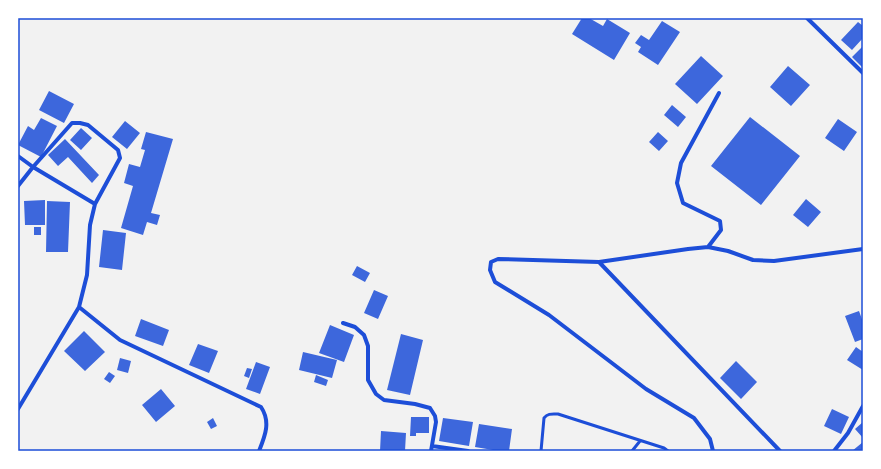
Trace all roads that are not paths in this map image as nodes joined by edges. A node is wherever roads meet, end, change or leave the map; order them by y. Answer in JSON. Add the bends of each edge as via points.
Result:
{"nodes":[{"id":1,"x":807,"y":18,"type":"edge"},
{"id":2,"x":863,"y":73,"type":"edge"},
{"id":3,"x":719,"y":93,"type":"dead end"},
{"id":4,"x":18,"y":156,"type":"edge"},
{"id":5,"x":33,"y":167,"type":"junction"},
{"id":6,"x":18,"y":186,"type":"edge"},
{"id":7,"x":95,"y":204,"type":"junction"},
{"id":8,"x":708,"y":247,"type":"junction"},
{"id":9,"x":863,"y":249,"type":"edge"},
{"id":10,"x":599,"y":262,"type":"junction"},
{"id":11,"x":78,"y":307,"type":"junction"},
{"id":12,"x":343,"y":324,"type":"dead end"},
{"id":13,"x":863,"y":406,"type":"edge"},
{"id":14,"x":18,"y":409,"type":"edge"},
{"id":15,"x":640,"y":441,"type":"junction"},
{"id":16,"x":431,"y":448,"type":"edge"},
{"id":17,"x":259,"y":451,"type":"edge"},
{"id":18,"x":468,"y":451,"type":"edge"},
{"id":19,"x":542,"y":451,"type":"edge"},
{"id":20,"x":632,"y":451,"type":"edge"},
{"id":21,"x":668,"y":451,"type":"edge"},
{"id":22,"x":713,"y":451,"type":"edge"},
{"id":23,"x":780,"y":451,"type":"edge"},
{"id":24,"x":834,"y":451,"type":"edge"}],
"edges":[{"from":1,"to":2,"type":"street"},
{"from":3,"to":8,"type":"street","via":[[680,162],[677,183],[683,203],[720,221],[721,230]]},
{"from":4,"to":5,"type":"street"},
{"from":5,"to":6,"type":"street"},
{"from":5,"to":7,"type":"street"},
{"from":5,"to":7,"type":"street","via":[[72,123],[88,125],[118,150],[120,158]]},
{"from":7,"to":11,"type":"street","via":[[90,225],[87,275]]},
{"from":8,"to":9,"type":"street","via":[[753,260],[774,261]]},
{"from":8,"to":10,"type":"street"},
{"from":10,"to":22,"type":"street","via":[[498,260],[491,262],[490,270],[495,282],[549,315],[646,389],[694,418],[710,439]]},
{"from":10,"to":23,"type":"street"},
{"from":11,"to":14,"type":"street"},
{"from":11,"to":17,"type":"street","via":[[120,340],[261,407],[265,414],[266,431]]},
{"from":12,"to":16,"type":"street","via":[[355,327],[364,335],[368,346],[368,380],[376,394],[384,400],[430,408],[436,422]]},
{"from":13,"to":24,"type":"street","via":[[848,433]]},
{"from":15,"to":19,"type":"lane","via":[[558,414],[550,414],[544,418]]},
{"from":15,"to":20,"type":"lane"},
{"from":15,"to":21,"type":"lane"},
{"from":16,"to":18,"type":"street"}]}
